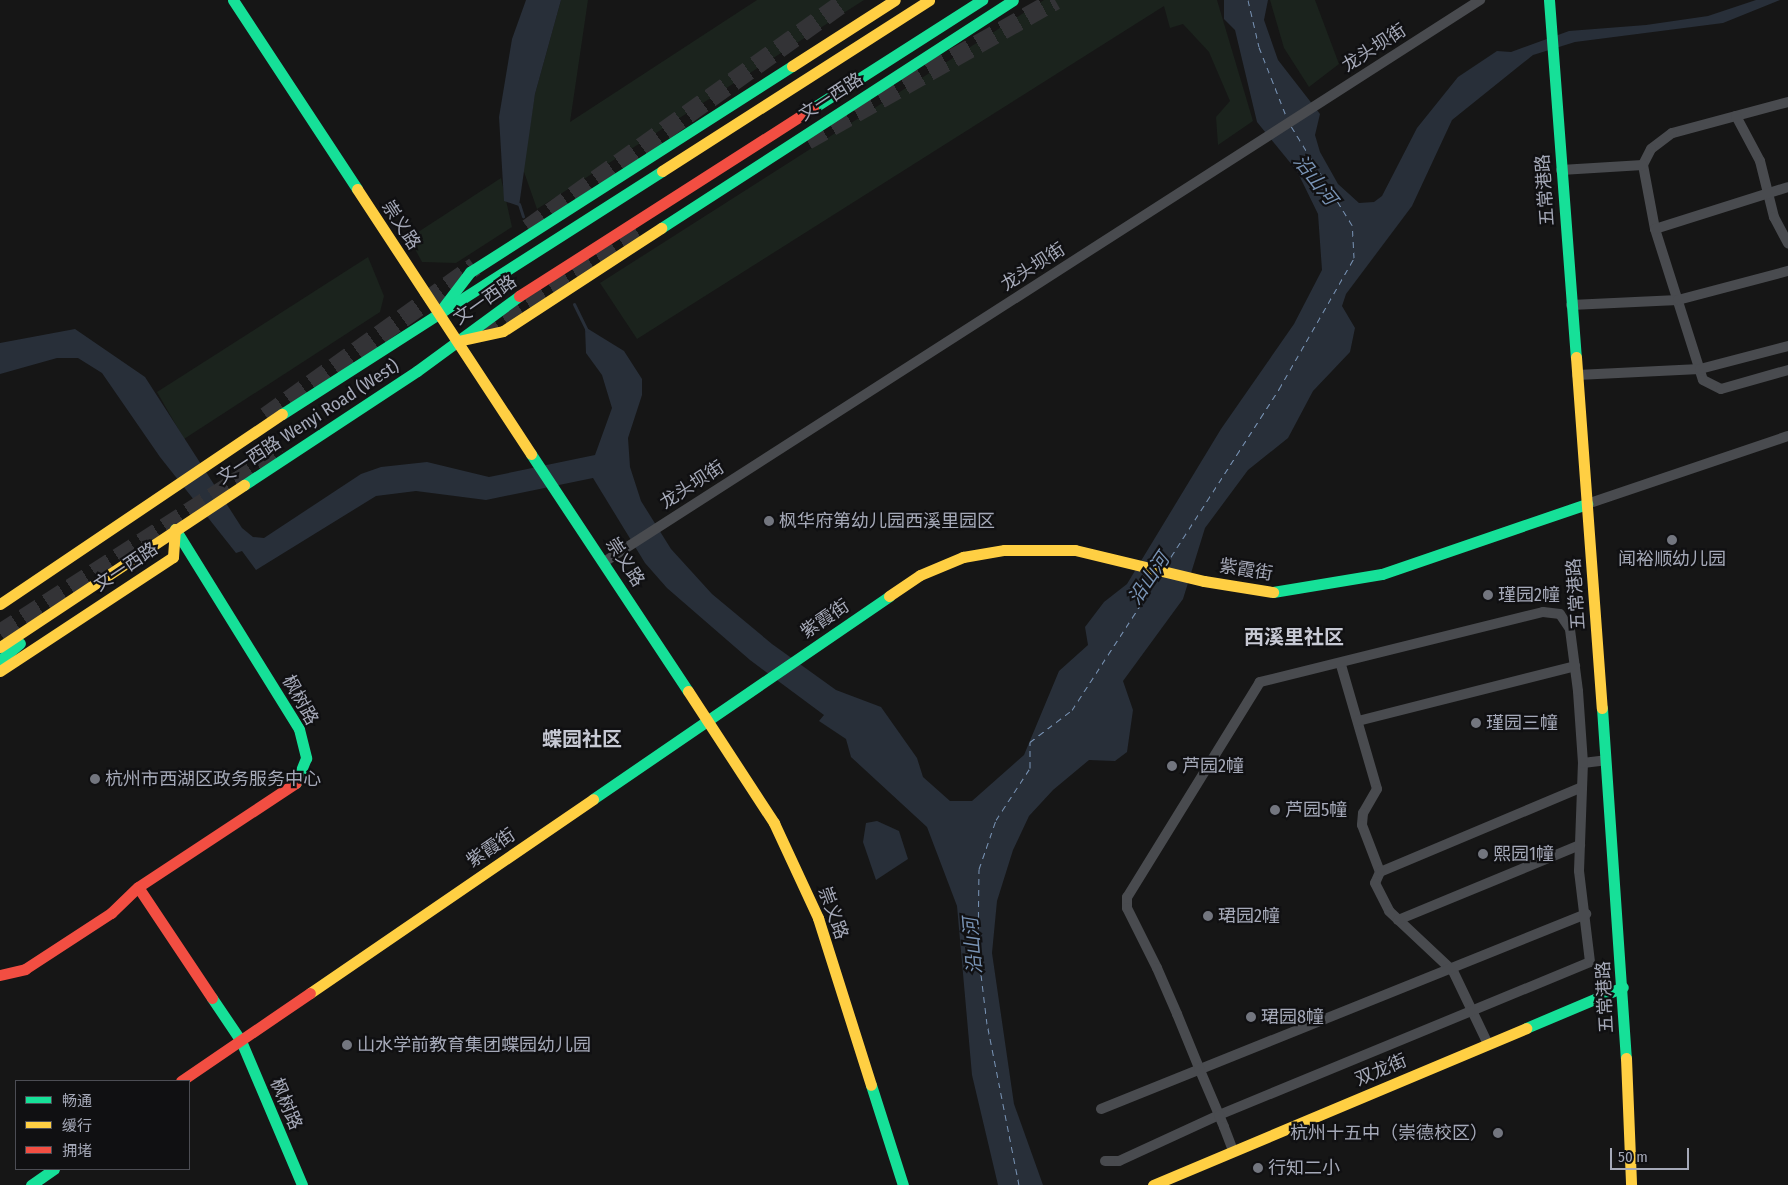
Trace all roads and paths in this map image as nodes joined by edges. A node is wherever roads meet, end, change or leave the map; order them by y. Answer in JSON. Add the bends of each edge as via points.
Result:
{"nodes":[{"id":1,"x":233,"y":0,"type":"edge"},
{"id":2,"x":895,"y":0,"type":"edge"},
{"id":3,"x":929,"y":0,"type":"edge"},
{"id":4,"x":982,"y":0,"type":"edge"},
{"id":5,"x":988,"y":0,"type":"edge"},
{"id":6,"x":1013,"y":0,"type":"edge"},
{"id":7,"x":1480,"y":0,"type":"edge"},
{"id":8,"x":1549,"y":3,"type":"edge"},
{"id":9,"x":995,"y":12,"type":"junction"},
{"id":10,"x":1788,"y":102,"type":"edge"},
{"id":11,"x":1736,"y":116,"type":"junction"},
{"id":12,"x":1643,"y":164,"type":"junction"},
{"id":13,"x":1561,"y":170,"type":"junction"},
{"id":14,"x":1788,"y":187,"type":"edge"},
{"id":15,"x":1769,"y":194,"type":"junction"},
{"id":16,"x":1655,"y":230,"type":"junction"},
{"id":17,"x":1788,"y":243,"type":"edge"},
{"id":18,"x":1788,"y":271,"type":"edge"},
{"id":19,"x":1678,"y":300,"type":"junction"},
{"id":20,"x":1571,"y":305,"type":"junction"},
{"id":21,"x":439,"y":313,"type":"junction"},
{"id":22,"x":458,"y":341,"type":"junction"},
{"id":23,"x":1788,"y":346,"type":"edge"},
{"id":24,"x":1700,"y":369,"type":"junction"},
{"id":25,"x":1788,"y":370,"type":"edge"},
{"id":26,"x":1577,"y":375,"type":"junction"},
{"id":27,"x":1788,"y":436,"type":"edge"},
{"id":28,"x":209,"y":462,"type":"joint"},
{"id":29,"x":1586,"y":504,"type":"junction"},
{"id":30,"x":175,"y":529,"type":"junction"},
{"id":31,"x":604,"y":562,"type":"junction"},
{"id":32,"x":0,"y":604,"type":"edge"},
{"id":33,"x":34,"y":623,"type":"junction"},
{"id":34,"x":0,"y":646,"type":"edge"},
{"id":35,"x":0,"y":660,"type":"edge"},
{"id":36,"x":1341,"y":665,"type":"junction"},
{"id":37,"x":1575,"y":666,"type":"junction"},
{"id":38,"x":0,"y":671,"type":"edge"},
{"id":39,"x":1358,"y":720,"type":"junction"},
{"id":40,"x":706,"y":722,"type":"junction"},
{"id":41,"x":1606,"y":760,"type":"junction"},
{"id":42,"x":1583,"y":763,"type":"junction"},
{"id":43,"x":1582,"y":787,"type":"junction"},
{"id":44,"x":1580,"y":845,"type":"junction"},
{"id":45,"x":1380,"y":872,"type":"junction"},
{"id":46,"x":138,"y":886,"type":"junction"},
{"id":47,"x":1586,"y":914,"type":"junction"},
{"id":48,"x":1398,"y":920,"type":"junction"},
{"id":49,"x":1454,"y":971,"type":"junction"},
{"id":50,"x":0,"y":975,"type":"edge"},
{"id":51,"x":1623,"y":987,"type":"junction"},
{"id":52,"x":1473,"y":1013,"type":"junction"},
{"id":53,"x":241,"y":1041,"type":"junction"},
{"id":54,"x":1488,"y":1044,"type":"junction"},
{"id":55,"x":1199,"y":1068,"type":"junction"},
{"id":56,"x":183,"y":1080,"type":"edge"},
{"id":57,"x":1101,"y":1109,"type":"dead end"},
{"id":58,"x":1219,"y":1115,"type":"junction"},
{"id":59,"x":1233,"y":1152,"type":"junction"},
{"id":60,"x":1105,"y":1161,"type":"dead end"},
{"id":61,"x":53,"y":1170,"type":"edge"},
{"id":62,"x":31,"y":1185,"type":"edge"},
{"id":63,"x":302,"y":1185,"type":"edge"},
{"id":64,"x":903,"y":1185,"type":"edge"},
{"id":65,"x":1154,"y":1185,"type":"edge"},
{"id":66,"x":1632,"y":1185,"type":"edge"}],
"edges":[{"from":1,"to":21,"type":"street","name":"崇义路"},
{"from":2,"to":21,"type":"street","name":"文一西路","via":[[470,272]]},
{"from":3,"to":21,"type":"street","name":"文一西路"},
{"from":4,"to":22,"type":"street","name":"文一西路","via":[[495,312]]},
{"from":5,"to":9,"type":"street"},
{"from":6,"to":9,"type":"street","name":"文一西路"},
{"from":7,"to":31,"type":"street","name":"龙头坝街"},
{"from":8,"to":13,"type":"street","name":"五常港路"},
{"from":9,"to":22,"type":"street","name":"文一西路","via":[[503,331]]},
{"from":10,"to":11,"type":"street"},
{"from":11,"to":12,"type":"street","via":[[1672,133],[1651,148]]},
{"from":11,"to":15,"type":"street","via":[[1760,161]]},
{"from":12,"to":13,"type":"street"},
{"from":12,"to":16,"type":"street"},
{"from":13,"to":20,"type":"street","name":"五常港路"},
{"from":14,"to":15,"type":"street"},
{"from":15,"to":16,"type":"street"},
{"from":15,"to":17,"type":"street","via":[[1774,217]]},
{"from":16,"to":19,"type":"street"},
{"from":18,"to":19,"type":"street"},
{"from":19,"to":20,"type":"street"},
{"from":19,"to":24,"type":"street"},
{"from":20,"to":26,"type":"street","name":"五常港路"},
{"from":21,"to":22,"type":"street","name":"崇义路"},
{"from":21,"to":28,"type":"street","name":"文一西路"},
{"from":22,"to":30,"type":"street","name":"文一西路 Wenyi Road (West)"},
{"from":22,"to":31,"type":"street","name":"崇义路"},
{"from":23,"to":24,"type":"street"},
{"from":24,"to":25,"type":"street","via":[[1710,387],[1721,389]]},
{"from":24,"to":26,"type":"street"},
{"from":26,"to":29,"type":"street","name":"五常港路"},
{"from":27,"to":29,"type":"street"},
{"from":28,"to":32,"type":"street","name":"文一西路 Wenyi Road (West)"},
{"from":29,"to":40,"type":"street","name":"紫霞街","via":[[1382,574],[1327,587],[1281,592],[1204,581],[1107,556],[1045,549],[963,558],[920,575]]},
{"from":29,"to":41,"type":"street","name":"五常港路"},
{"from":30,"to":33,"type":"street","name":"文一西路"},
{"from":30,"to":38,"type":"street","name":"文一西路","via":[[173,557]]},
{"from":30,"to":46,"type":"street","name":"枫树路","via":[[299,730],[306,758],[296,784]]},
{"from":31,"to":40,"type":"street","name":"崇义路"},
{"from":33,"to":34,"type":"street","name":"文一西路"},
{"from":33,"to":35,"type":"street"},
{"from":36,"to":37,"type":"street","via":[[1543,612],[1560,614],[1565,621]]},
{"from":36,"to":39,"type":"street"},
{"from":36,"to":55,"type":"street","via":[[1289,672],[1260,682],[1127,897],[1127,908]]},
{"from":37,"to":39,"type":"street"},
{"from":37,"to":42,"type":"street"},
{"from":39,"to":45,"type":"street","via":[[1377,789],[1363,813],[1362,826]]},
{"from":40,"to":53,"type":"street","name":"紫霞街"},
{"from":40,"to":64,"type":"street","name":"崇义路","via":[[752,786],[797,868],[818,918]]},
{"from":41,"to":42,"type":"street"},
{"from":41,"to":51,"type":"street","name":"五常港路"},
{"from":42,"to":43,"type":"street"},
{"from":43,"to":44,"type":"street"},
{"from":43,"to":45,"type":"street"},
{"from":44,"to":47,"type":"street"},
{"from":44,"to":48,"type":"street"},
{"from":45,"to":48,"type":"street","via":[[1375,883]]},
{"from":46,"to":50,"type":"street","name":"枫树路","via":[[111,912],[25,969]]},
{"from":46,"to":53,"type":"street","name":"枫树路"},
{"from":47,"to":49,"type":"street"},
{"from":47,"to":52,"type":"street","via":[[1590,962]]},
{"from":48,"to":49,"type":"street"},
{"from":49,"to":52,"type":"street"},
{"from":49,"to":55,"type":"street"},
{"from":51,"to":54,"type":"street","name":"双龙街"},
{"from":51,"to":66,"type":"street","name":"五常港路"},
{"from":52,"to":54,"type":"street"},
{"from":52,"to":58,"type":"street"},
{"from":53,"to":56,"type":"street","name":"紫霞街"},
{"from":53,"to":63,"type":"street","name":"枫树路"},
{"from":54,"to":59,"type":"street","name":"双龙街"},
{"from":55,"to":57,"type":"street"},
{"from":55,"to":58,"type":"street"},
{"from":58,"to":59,"type":"street"},
{"from":58,"to":60,"type":"street","via":[[1119,1161]]},
{"from":59,"to":65,"type":"street","name":"双龙街"},
{"from":61,"to":62,"type":"street"}]}
